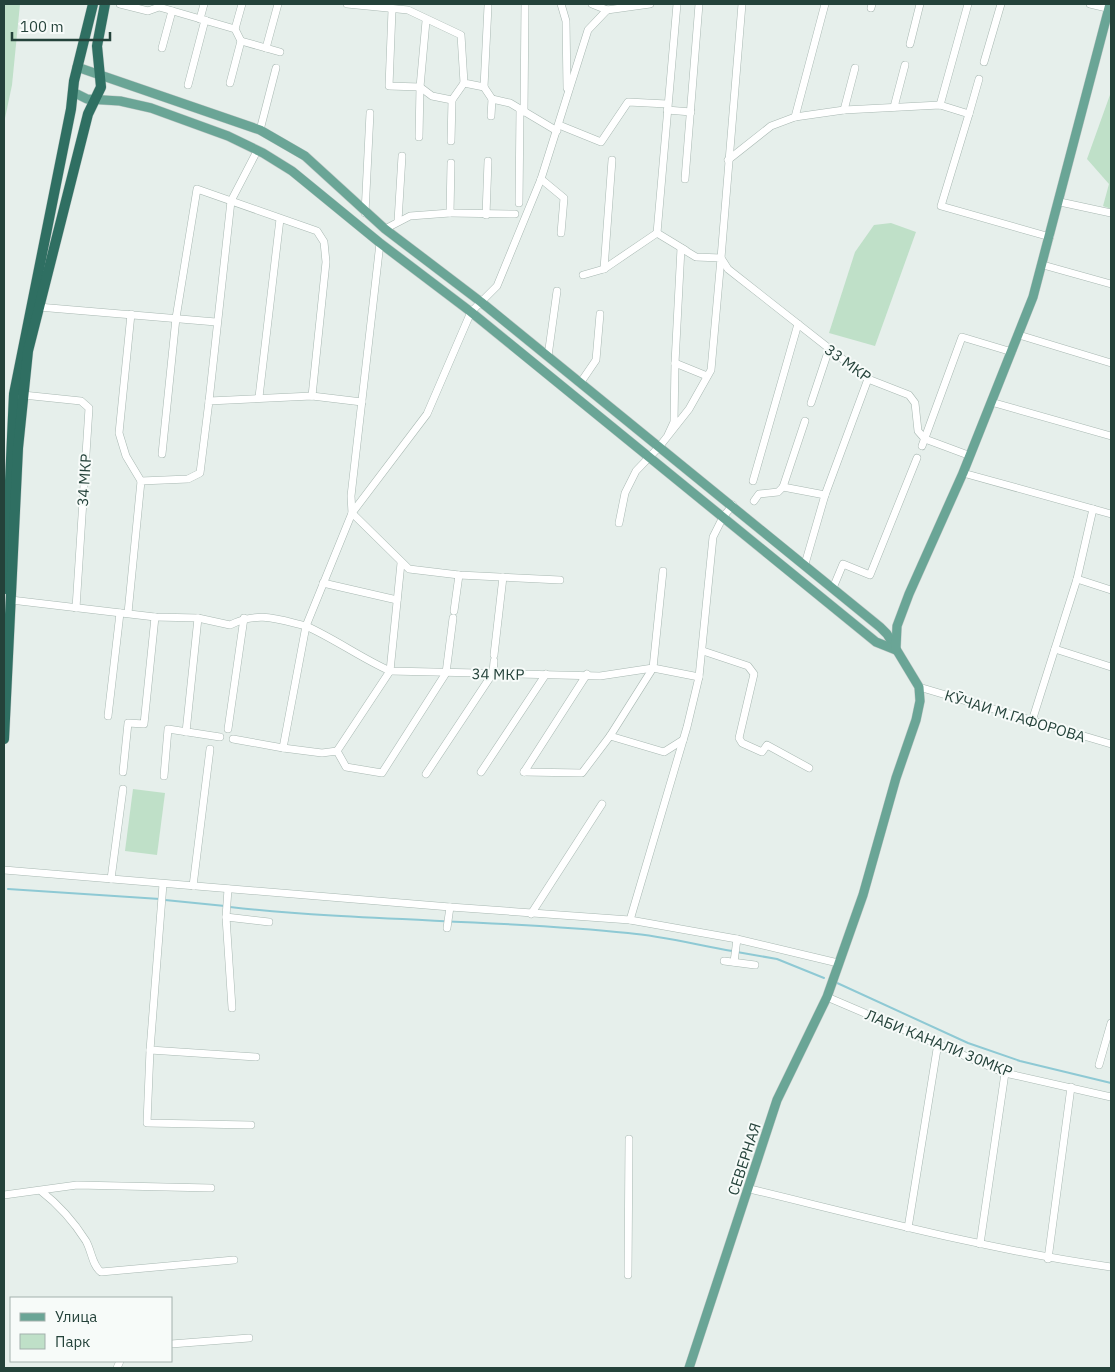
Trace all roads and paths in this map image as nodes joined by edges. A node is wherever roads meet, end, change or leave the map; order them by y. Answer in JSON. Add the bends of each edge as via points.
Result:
{"nodes":[{"id":1,"x":93,"y":4,"type":"edge"},
{"id":2,"x":104,"y":4,"type":"edge"},
{"id":3,"x":120,"y":4,"type":"edge"},
{"id":4,"x":204,"y":4,"type":"edge"},
{"id":5,"x":242,"y":4,"type":"edge"},
{"id":6,"x":278,"y":4,"type":"edge"},
{"id":7,"x":346,"y":4,"type":"edge"},
{"id":8,"x":525,"y":4,"type":"edge"},
{"id":9,"x":561,"y":4,"type":"edge"},
{"id":10,"x":592,"y":4,"type":"edge"},
{"id":11,"x":650,"y":4,"type":"edge"},
{"id":12,"x":677,"y":4,"type":"edge"},
{"id":13,"x":699,"y":4,"type":"edge"},
{"id":14,"x":742,"y":4,"type":"edge"},
{"id":15,"x":825,"y":4,"type":"edge"},
{"id":16,"x":920,"y":4,"type":"edge"},
{"id":17,"x":968,"y":4,"type":"edge"},
{"id":18,"x":1001,"y":4,"type":"edge"},
{"id":19,"x":1090,"y":4,"type":"edge"},
{"id":20,"x":160,"y":5,"type":"edge"},
{"id":21,"x":488,"y":6,"type":"dead end"},
{"id":22,"x":408,"y":7,"type":"edge"},
{"id":23,"x":1110,"y":7,"type":"edge"},
{"id":24,"x":392,"y":10,"type":"junction"},
{"id":25,"x":607,"y":10,"type":"junction"},
{"id":26,"x":172,"y":11,"type":"junction"},
{"id":27,"x":202,"y":20,"type":"junction"},
{"id":28,"x":426,"y":21,"type":"junction"},
{"id":29,"x":235,"y":29,"type":"junction"},
{"id":30,"x":242,"y":41,"type":"junction"},
{"id":31,"x":910,"y":44,"type":"dead end"},
{"id":32,"x":162,"y":48,"type":"dead end"},
{"id":33,"x":266,"y":48,"type":"junction"},
{"id":34,"x":280,"y":52,"type":"dead end"},
{"id":35,"x":984,"y":62,"type":"dead end"},
{"id":36,"x":904,"y":65,"type":"dead end"},
{"id":37,"x":77,"y":67,"type":"junction"},
{"id":38,"x":276,"y":68,"type":"dead end"},
{"id":39,"x":854,"y":68,"type":"dead end"},
{"id":40,"x":100,"y":74,"type":"junction"},
{"id":41,"x":979,"y":79,"type":"dead end"},
{"id":42,"x":230,"y":83,"type":"dead end"},
{"id":43,"x":464,"y":83,"type":"junction"},
{"id":44,"x":188,"y":85,"type":"dead end"},
{"id":45,"x":420,"y":87,"type":"junction"},
{"id":46,"x":484,"y":87,"type":"junction"},
{"id":47,"x":73,"y":92,"type":"junction"},
{"id":48,"x":492,"y":99,"type":"junction"},
{"id":49,"x":95,"y":100,"type":"junction"},
{"id":50,"x":452,"y":100,"type":"junction"},
{"id":51,"x":940,"y":105,"type":"junction"},
{"id":52,"x":667,"y":107,"type":"junction"},
{"id":53,"x":894,"y":107,"type":"junction"},
{"id":54,"x":522,"y":110,"type":"junction"},
{"id":55,"x":844,"y":110,"type":"junction"},
{"id":56,"x":691,"y":112,"type":"junction"},
{"id":57,"x":370,"y":113,"type":"dead end"},
{"id":58,"x":969,"y":114,"type":"junction"},
{"id":59,"x":491,"y":116,"type":"dead end"},
{"id":60,"x":795,"y":117,"type":"junction"},
{"id":61,"x":558,"y":128,"type":"junction"},
{"id":62,"x":260,"y":130,"type":"junction"},
{"id":63,"x":419,"y":136,"type":"dead end"},
{"id":64,"x":451,"y":141,"type":"dead end"},
{"id":65,"x":257,"y":150,"type":"junction"},
{"id":66,"x":402,"y":156,"type":"dead end"},
{"id":67,"x":612,"y":160,"type":"dead end"},
{"id":68,"x":728,"y":160,"type":"junction"},
{"id":69,"x":488,"y":161,"type":"dead end"},
{"id":70,"x":451,"y":163,"type":"dead end"},
{"id":71,"x":541,"y":179,"type":"junction"},
{"id":72,"x":685,"y":179,"type":"dead end"},
{"id":73,"x":232,"y":201,"type":"junction"},
{"id":74,"x":1060,"y":202,"type":"junction"},
{"id":75,"x":519,"y":203,"type":"dead end"},
{"id":76,"x":366,"y":213,"type":"junction"},
{"id":77,"x":450,"y":213,"type":"junction"},
{"id":78,"x":1111,"y":213,"type":"edge"},
{"id":79,"x":515,"y":214,"type":"dead end"},
{"id":80,"x":486,"y":215,"type":"junction"},
{"id":81,"x":280,"y":220,"type":"junction"},
{"id":82,"x":398,"y":221,"type":"junction"},
{"id":83,"x":385,"y":229,"type":"junction"},
{"id":84,"x":561,"y":233,"type":"dead end"},
{"id":85,"x":657,"y":233,"type":"junction"},
{"id":86,"x":1050,"y":236,"type":"junction"},
{"id":87,"x":380,"y":243,"type":"junction"},
{"id":88,"x":681,"y":248,"type":"junction"},
{"id":89,"x":721,"y":258,"type":"junction"},
{"id":90,"x":1042,"y":266,"type":"junction"},
{"id":91,"x":604,"y":268,"type":"junction"},
{"id":92,"x":583,"y":275,"type":"dead end"},
{"id":93,"x":1111,"y":284,"type":"edge"},
{"id":94,"x":557,"y":291,"type":"dead end"},
{"id":95,"x":481,"y":302,"type":"junction"},
{"id":96,"x":34,"y":307,"type":"junction"},
{"id":97,"x":471,"y":312,"type":"junction"},
{"id":98,"x":131,"y":314,"type":"junction"},
{"id":99,"x":600,"y":314,"type":"dead end"},
{"id":100,"x":176,"y":318,"type":"junction"},
{"id":101,"x":216,"y":322,"type":"junction"},
{"id":102,"x":798,"y":324,"type":"junction"},
{"id":103,"x":1019,"y":335,"type":"junction"},
{"id":104,"x":829,"y":350,"type":"junction"},
{"id":105,"x":1012,"y":352,"type":"junction"},
{"id":106,"x":548,"y":356,"type":"junction"},
{"id":107,"x":674,"y":363,"type":"junction"},
{"id":108,"x":1111,"y":363,"type":"edge"},
{"id":109,"x":707,"y":376,"type":"junction"},
{"id":110,"x":868,"y":379,"type":"junction"},
{"id":111,"x":580,"y":382,"type":"junction"},
{"id":112,"x":23,"y":395,"type":"junction"},
{"id":113,"x":312,"y":396,"type":"junction"},
{"id":114,"x":259,"y":397,"type":"junction"},
{"id":115,"x":209,"y":402,"type":"junction"},
{"id":116,"x":362,"y":402,"type":"junction"},
{"id":117,"x":991,"y":402,"type":"junction"},
{"id":118,"x":811,"y":403,"type":"dead end"},
{"id":119,"x":806,"y":421,"type":"dead end"},
{"id":120,"x":668,"y":435,"type":"junction"},
{"id":121,"x":1111,"y":436,"type":"edge"},
{"id":122,"x":923,"y":443,"type":"junction"},
{"id":123,"x":659,"y":447,"type":"junction"},
{"id":124,"x":162,"y":454,"type":"dead end"},
{"id":125,"x":968,"y":456,"type":"junction"},
{"id":126,"x":648,"y":458,"type":"junction"},
{"id":127,"x":918,"y":458,"type":"dead end"},
{"id":128,"x":962,"y":472,"type":"junction"},
{"id":129,"x":142,"y":481,"type":"junction"},
{"id":130,"x":753,"y":481,"type":"dead end"},
{"id":131,"x":784,"y":487,"type":"junction"},
{"id":132,"x":825,"y":495,"type":"junction"},
{"id":133,"x":754,"y":501,"type":"dead end"},
{"id":134,"x":733,"y":505,"type":"junction"},
{"id":135,"x":1094,"y":508,"type":"junction"},
{"id":136,"x":352,"y":513,"type":"junction"},
{"id":137,"x":1111,"y":514,"type":"edge"},
{"id":138,"x":723,"y":517,"type":"junction"},
{"id":139,"x":619,"y":523,"type":"dead end"},
{"id":140,"x":401,"y":563,"type":"junction"},
{"id":141,"x":805,"y":564,"type":"junction"},
{"id":142,"x":663,"y":571,"type":"dead end"},
{"id":143,"x":459,"y":575,"type":"junction"},
{"id":144,"x":503,"y":577,"type":"junction"},
{"id":145,"x":1076,"y":579,"type":"junction"},
{"id":146,"x":560,"y":580,"type":"dead end"},
{"id":147,"x":323,"y":583,"type":"junction"},
{"id":148,"x":833,"y":588,"type":"junction"},
{"id":149,"x":1111,"y":590,"type":"edge"},
{"id":150,"x":11,"y":600,"type":"junction"},
{"id":151,"x":397,"y":600,"type":"junction"},
{"id":152,"x":76,"y":608,"type":"junction"},
{"id":153,"x":4,"y":609,"type":"edge"},
{"id":154,"x":858,"y":609,"type":"junction"},
{"id":155,"x":120,"y":613,"type":"junction"},
{"id":156,"x":128,"y":614,"type":"junction"},
{"id":157,"x":155,"y":617,"type":"junction"},
{"id":158,"x":198,"y":618,"type":"junction"},
{"id":159,"x":244,"y":618,"type":"junction"},
{"id":160,"x":849,"y":620,"type":"junction"},
{"id":161,"x":306,"y":626,"type":"junction"},
{"id":162,"x":897,"y":626,"type":"junction"},
{"id":163,"x":880,"y":627,"type":"junction"},
{"id":164,"x":1055,"y":649,"type":"junction"},
{"id":165,"x":896,"y":650,"type":"junction"},
{"id":166,"x":703,"y":651,"type":"junction"},
{"id":167,"x":1111,"y":667,"type":"edge"},
{"id":168,"x":653,"y":668,"type":"junction"},
{"id":169,"x":390,"y":671,"type":"junction"},
{"id":170,"x":446,"y":673,"type":"junction"},
{"id":171,"x":492,"y":674,"type":"junction"},
{"id":172,"x":546,"y":674,"type":"junction"},
{"id":173,"x":587,"y":674,"type":"junction"},
{"id":174,"x":699,"y":677,"type":"junction"},
{"id":175,"x":920,"y":687,"type":"junction"},
{"id":176,"x":108,"y":716,"type":"dead end"},
{"id":177,"x":1032,"y":721,"type":"junction"},
{"id":178,"x":228,"y":729,"type":"dead end"},
{"id":179,"x":186,"y":732,"type":"junction"},
{"id":180,"x":610,"y":736,"type":"junction"},
{"id":181,"x":220,"y":737,"type":"dead end"},
{"id":182,"x":4,"y":739,"type":"edge"},
{"id":183,"x":234,"y":740,"type":"dead end"},
{"id":184,"x":683,"y":740,"type":"junction"},
{"id":185,"x":1111,"y":744,"type":"edge"},
{"id":186,"x":283,"y":748,"type":"junction"},
{"id":187,"x":210,"y":749,"type":"dead end"},
{"id":188,"x":337,"y":751,"type":"junction"},
{"id":189,"x":809,"y":768,"type":"dead end"},
{"id":190,"x":123,"y":772,"type":"dead end"},
{"id":191,"x":481,"y":772,"type":"dead end"},
{"id":192,"x":426,"y":774,"type":"dead end"},
{"id":193,"x":164,"y":776,"type":"dead end"},
{"id":194,"x":122,"y":789,"type":"dead end"},
{"id":195,"x":602,"y":804,"type":"dead end"},
{"id":196,"x":4,"y":870,"type":"edge"},
{"id":197,"x":111,"y":879,"type":"junction"},
{"id":198,"x":163,"y":884,"type":"junction"},
{"id":199,"x":192,"y":886,"type":"junction"},
{"id":200,"x":228,"y":889,"type":"junction"},
{"id":201,"x":450,"y":907,"type":"junction"},
{"id":202,"x":531,"y":914,"type":"junction"},
{"id":203,"x":226,"y":917,"type":"junction"},
{"id":204,"x":630,"y":920,"type":"junction"},
{"id":205,"x":269,"y":922,"type":"dead end"},
{"id":206,"x":447,"y":928,"type":"dead end"},
{"id":207,"x":737,"y":939,"type":"junction"},
{"id":208,"x":735,"y":955,"type":"junction"},
{"id":209,"x":724,"y":961,"type":"dead end"},
{"id":210,"x":838,"y":963,"type":"junction"},
{"id":211,"x":755,"y":965,"type":"dead end"},
{"id":212,"x":827,"y":997,"type":"junction"},
{"id":213,"x":232,"y":1008,"type":"dead end"},
{"id":214,"x":1111,"y":1023,"type":"edge"},
{"id":215,"x":938,"y":1043,"type":"junction"},
{"id":216,"x":150,"y":1050,"type":"junction"},
{"id":217,"x":256,"y":1057,"type":"dead end"},
{"id":218,"x":1099,"y":1065,"type":"dead end"},
{"id":219,"x":1005,"y":1073,"type":"junction"},
{"id":220,"x":1071,"y":1087,"type":"junction"},
{"id":221,"x":1111,"y":1097,"type":"edge"},
{"id":222,"x":251,"y":1125,"type":"dead end"},
{"id":223,"x":629,"y":1139,"type":"dead end"},
{"id":224,"x":211,"y":1188,"type":"dead end"},
{"id":225,"x":750,"y":1189,"type":"junction"},
{"id":226,"x":41,"y":1191,"type":"junction"},
{"id":227,"x":4,"y":1195,"type":"edge"},
{"id":228,"x":908,"y":1228,"type":"junction"},
{"id":229,"x":980,"y":1244,"type":"junction"},
{"id":230,"x":1048,"y":1258,"type":"junction"},
{"id":231,"x":234,"y":1260,"type":"dead end"},
{"id":232,"x":1111,"y":1267,"type":"edge"},
{"id":233,"x":628,"y":1276,"type":"dead end"},
{"id":234,"x":249,"y":1338,"type":"dead end"},
{"id":235,"x":172,"y":1344,"type":"edge"},
{"id":236,"x":689,"y":1368,"type":"edge"}],
"edges":[{"from":1,"to":37,"type":"highway"},
{"from":2,"to":40,"type":"highway","via":[[97,46]]},
{"from":3,"to":20,"type":"street","via":[[148,11]]},
{"from":4,"to":27,"type":"street"},
{"from":5,"to":29,"type":"street"},
{"from":6,"to":33,"type":"street"},
{"from":7,"to":24,"type":"street"},
{"from":8,"to":54,"type":"street"},
{"from":9,"to":61,"type":"street","via":[[566,21],[568,68]]},
{"from":10,"to":25,"type":"street"},
{"from":11,"to":25,"type":"street"},
{"from":12,"to":52,"type":"street"},
{"from":13,"to":56,"type":"street"},
{"from":14,"to":68,"type":"street"},
{"from":15,"to":60,"type":"street"},
{"from":16,"to":31,"type":"street"},
{"from":17,"to":51,"type":"street"},
{"from":18,"to":35,"type":"street"},
{"from":19,"to":23,"type":"street"},
{"from":20,"to":26,"type":"street"},
{"from":21,"to":46,"type":"street"},
{"from":22,"to":24,"type":"street"},
{"from":22,"to":28,"type":"street"},
{"from":23,"to":74,"type":"main road"},
{"from":24,"to":45,"type":"street","via":[[388,86]]},
{"from":25,"to":61,"type":"street","via":[[588,30]]},
{"from":26,"to":27,"type":"street"},
{"from":26,"to":32,"type":"street"},
{"from":27,"to":29,"type":"street"},
{"from":27,"to":44,"type":"street"},
{"from":28,"to":43,"type":"street","via":[[443,25],[461,35]]},
{"from":28,"to":45,"type":"street"},
{"from":29,"to":30,"type":"street"},
{"from":30,"to":33,"type":"street"},
{"from":30,"to":42,"type":"street"},
{"from":33,"to":34,"type":"street"},
{"from":36,"to":53,"type":"street"},
{"from":37,"to":40,"type":"main road"},
{"from":37,"to":47,"type":"highway"},
{"from":38,"to":62,"type":"street"},
{"from":39,"to":55,"type":"street"},
{"from":40,"to":49,"type":"highway","via":[[101,87]]},
{"from":40,"to":62,"type":"main road"},
{"from":41,"to":58,"type":"street"},
{"from":43,"to":46,"type":"street"},
{"from":43,"to":50,"type":"street"},
{"from":45,"to":50,"type":"street","via":[[432,96]]},
{"from":45,"to":63,"type":"street"},
{"from":46,"to":48,"type":"street"},
{"from":47,"to":49,"type":"main road"},
{"from":47,"to":96,"type":"highway"},
{"from":48,"to":54,"type":"street"},
{"from":48,"to":59,"type":"street"},
{"from":49,"to":65,"type":"main road","via":[[120,101],[151,108]]},
{"from":49,"to":96,"type":"highway","via":[[88,114]]},
{"from":50,"to":64,"type":"street"},
{"from":51,"to":53,"type":"street"},
{"from":51,"to":58,"type":"street"},
{"from":52,"to":56,"type":"street"},
{"from":52,"to":61,"type":"street","via":[[628,102],[601,142]]},
{"from":52,"to":85,"type":"street"},
{"from":53,"to":55,"type":"street"},
{"from":54,"to":61,"type":"street"},
{"from":54,"to":75,"type":"street"},
{"from":55,"to":60,"type":"street"},
{"from":56,"to":72,"type":"street"},
{"from":57,"to":76,"type":"street"},
{"from":58,"to":86,"type":"street","via":[[941,206]]},
{"from":60,"to":68,"type":"street","via":[[771,126]]},
{"from":61,"to":71,"type":"street"},
{"from":62,"to":76,"type":"main road","via":[[305,156]]},
{"from":65,"to":73,"type":"street"},
{"from":65,"to":87,"type":"main road","via":[[292,171]]},
{"from":66,"to":82,"type":"street"},
{"from":67,"to":91,"type":"street"},
{"from":68,"to":89,"type":"street"},
{"from":69,"to":80,"type":"street"},
{"from":70,"to":77,"type":"street"},
{"from":71,"to":84,"type":"street","via":[[564,198]]},
{"from":71,"to":95,"type":"street","via":[[497,286]]},
{"from":73,"to":81,"type":"street"},
{"from":73,"to":100,"type":"street","via":[[197,189]]},
{"from":73,"to":101,"type":"street"},
{"from":74,"to":78,"type":"street"},
{"from":74,"to":86,"type":"main road"},
{"from":76,"to":83,"type":"main road"},
{"from":77,"to":80,"type":"street"},
{"from":77,"to":82,"type":"street","via":[[410,216]]},
{"from":79,"to":80,"type":"street"},
{"from":81,"to":113,"type":"street","via":[[317,232],[324,242],[326,262]]},
{"from":81,"to":114,"type":"street"},
{"from":82,"to":83,"type":"street"},
{"from":83,"to":95,"type":"main road"},
{"from":85,"to":88,"type":"street"},
{"from":85,"to":91,"type":"street"},
{"from":86,"to":90,"type":"main road"},
{"from":87,"to":97,"type":"main road"},
{"from":87,"to":116,"type":"street"},
{"from":88,"to":89,"type":"street","via":[[696,257]]},
{"from":88,"to":107,"type":"street"},
{"from":89,"to":102,"type":"street","name":"33 МКР","via":[[728,269]]},
{"from":89,"to":109,"type":"street"},
{"from":90,"to":93,"type":"street"},
{"from":90,"to":103,"type":"main road"},
{"from":91,"to":92,"type":"street"},
{"from":94,"to":106,"type":"street"},
{"from":95,"to":97,"type":"street"},
{"from":95,"to":106,"type":"main road"},
{"from":96,"to":98,"type":"street"},
{"from":96,"to":112,"type":"highway"},
{"from":96,"to":153,"type":"highway","via":[[14,394]]},
{"from":97,"to":126,"type":"main road"},
{"from":97,"to":136,"type":"street","via":[[427,414]]},
{"from":98,"to":100,"type":"street"},
{"from":98,"to":129,"type":"street","via":[[118,433],[126,456]]},
{"from":99,"to":111,"type":"street","via":[[596,360]]},
{"from":100,"to":101,"type":"street"},
{"from":100,"to":124,"type":"street"},
{"from":101,"to":115,"type":"street"},
{"from":102,"to":104,"type":"street","name":"33 МКР"},
{"from":102,"to":130,"type":"street"},
{"from":103,"to":105,"type":"main road"},
{"from":103,"to":108,"type":"street"},
{"from":104,"to":110,"type":"street","name":"33 МКР"},
{"from":104,"to":118,"type":"street"},
{"from":105,"to":117,"type":"main road"},
{"from":105,"to":122,"type":"street","via":[[962,337]]},
{"from":106,"to":111,"type":"main road"},
{"from":107,"to":109,"type":"street"},
{"from":107,"to":120,"type":"street","via":[[674,422]]},
{"from":109,"to":120,"type":"street","via":[[689,409]]},
{"from":110,"to":122,"type":"street","name":"33 МКР","via":[[909,394],[915,403],[918,431]]},
{"from":110,"to":132,"type":"street"},
{"from":111,"to":123,"type":"main road"},
{"from":112,"to":150,"type":"highway"},
{"from":112,"to":152,"type":"street","name":"34 МКР","via":[[80,401],[89,408]]},
{"from":113,"to":114,"type":"street"},
{"from":113,"to":116,"type":"street"},
{"from":114,"to":115,"type":"street"},
{"from":115,"to":129,"type":"street","via":[[200,473],[188,479]]},
{"from":116,"to":136,"type":"street","via":[[351,496]]},
{"from":117,"to":121,"type":"street"},
{"from":117,"to":125,"type":"main road"},
{"from":119,"to":131,"type":"street"},
{"from":120,"to":123,"type":"street"},
{"from":122,"to":125,"type":"street"},
{"from":123,"to":126,"type":"street"},
{"from":123,"to":134,"type":"main road"},
{"from":125,"to":128,"type":"main road"},
{"from":126,"to":138,"type":"main road"},
{"from":126,"to":139,"type":"street","via":[[636,471],[625,493]]},
{"from":127,"to":148,"type":"street","via":[[870,575],[843,564]]},
{"from":128,"to":135,"type":"street"},
{"from":128,"to":162,"type":"main road"},
{"from":129,"to":156,"type":"street"},
{"from":131,"to":132,"type":"street"},
{"from":131,"to":133,"type":"street","via":[[778,492],[759,494]]},
{"from":132,"to":141,"type":"street"},
{"from":134,"to":138,"type":"street"},
{"from":134,"to":141,"type":"main road"},
{"from":135,"to":137,"type":"street"},
{"from":135,"to":145,"type":"street"},
{"from":136,"to":140,"type":"street"},
{"from":136,"to":147,"type":"street"},
{"from":138,"to":160,"type":"main road"},
{"from":138,"to":166,"type":"street","via":[[713,537]]},
{"from":140,"to":143,"type":"street","via":[[409,569]]},
{"from":140,"to":151,"type":"street"},
{"from":141,"to":148,"type":"main road"},
{"from":142,"to":168,"type":"street"},
{"from":143,"to":144,"type":"street"},
{"from":143,"to":170,"type":"street"},
{"from":144,"to":146,"type":"street"},
{"from":144,"to":171,"type":"street"},
{"from":145,"to":149,"type":"street"},
{"from":145,"to":164,"type":"street"},
{"from":147,"to":151,"type":"street"},
{"from":147,"to":161,"type":"street"},
{"from":148,"to":154,"type":"main road"},
{"from":150,"to":152,"type":"street"},
{"from":150,"to":182,"type":"highway"},
{"from":151,"to":169,"type":"street"},
{"from":152,"to":155,"type":"street"},
{"from":154,"to":160,"type":"main road"},
{"from":154,"to":163,"type":"main road"},
{"from":155,"to":156,"type":"street"},
{"from":155,"to":176,"type":"street"},
{"from":156,"to":157,"type":"street"},
{"from":157,"to":158,"type":"street"},
{"from":157,"to":190,"type":"street","via":[[144,724],[128,723]]},
{"from":158,"to":159,"type":"street","via":[[230,625]]},
{"from":158,"to":179,"type":"street"},
{"from":159,"to":161,"type":"street","via":[[261,616]]},
{"from":159,"to":178,"type":"street"},
{"from":160,"to":165,"type":"main road","via":[[876,642]]},
{"from":161,"to":169,"type":"street"},
{"from":161,"to":186,"type":"street"},
{"from":162,"to":163,"type":"main road"},
{"from":162,"to":165,"type":"main road"},
{"from":163,"to":165,"type":"main road"},
{"from":164,"to":167,"type":"street"},
{"from":164,"to":177,"type":"street"},
{"from":165,"to":175,"type":"main road"},
{"from":166,"to":174,"type":"street"},
{"from":166,"to":189,"type":"street","via":[[748,666],[754,674],[739,738],[742,743],[762,752],[767,745]]},
{"from":168,"to":173,"type":"street","name":"34 МКР","via":[[600,676]]},
{"from":168,"to":174,"type":"street","name":"34 МКР"},
{"from":168,"to":180,"type":"street"},
{"from":169,"to":170,"type":"street","name":"34 МКР"},
{"from":169,"to":188,"type":"street"},
{"from":170,"to":171,"type":"street","name":"34 МКР"},
{"from":170,"to":188,"type":"street","via":[[382,773],[346,767]]},
{"from":171,"to":172,"type":"street","name":"34 МКР"},
{"from":171,"to":192,"type":"street"},
{"from":172,"to":173,"type":"street","name":"34 МКР"},
{"from":172,"to":191,"type":"street"},
{"from":173,"to":180,"type":"street","via":[[524,772],[582,773]]},
{"from":174,"to":184,"type":"street"},
{"from":175,"to":177,"type":"street","name":"КӮЧАИ М.ГАФОРОВА"},
{"from":175,"to":210,"type":"main road","name":"СЕВЕРНАЯ","via":[[916,720],[863,895]]},
{"from":177,"to":185,"type":"street","name":"КӮЧАИ М.ГАФОРОВА"},
{"from":179,"to":181,"type":"street"},
{"from":179,"to":193,"type":"street","via":[[168,729]]},
{"from":180,"to":184,"type":"street","via":[[664,752]]},
{"from":183,"to":186,"type":"street"},
{"from":184,"to":204,"type":"street"},
{"from":186,"to":188,"type":"street","via":[[322,753]]},
{"from":187,"to":199,"type":"street"},
{"from":194,"to":197,"type":"street"},
{"from":195,"to":202,"type":"street"},
{"from":196,"to":197,"type":"street"},
{"from":197,"to":198,"type":"street"},
{"from":198,"to":199,"type":"street"},
{"from":198,"to":216,"type":"street"},
{"from":199,"to":200,"type":"street"},
{"from":200,"to":201,"type":"street"},
{"from":200,"to":203,"type":"street"},
{"from":201,"to":202,"type":"street"},
{"from":201,"to":206,"type":"street"},
{"from":202,"to":204,"type":"street"},
{"from":203,"to":205,"type":"street"},
{"from":203,"to":213,"type":"street"},
{"from":204,"to":207,"type":"street"},
{"from":207,"to":208,"type":"street"},
{"from":207,"to":210,"type":"street"},
{"from":208,"to":209,"type":"street"},
{"from":208,"to":211,"type":"street"},
{"from":210,"to":212,"type":"main road","name":"СЕВЕРНАЯ"},
{"from":212,"to":215,"type":"street","name":"ЛАБИ КАНАЛИ 30МКР"},
{"from":212,"to":225,"type":"main road","name":"СЕВЕРНАЯ","via":[[778,1100]]},
{"from":214,"to":218,"type":"street"},
{"from":215,"to":219,"type":"street","name":"ЛАБИ КАНАЛИ 30МКР"},
{"from":215,"to":228,"type":"street"},
{"from":216,"to":217,"type":"street"},
{"from":216,"to":222,"type":"street","via":[[147,1123]]},
{"from":219,"to":220,"type":"street","name":"ЛАБИ КАНАЛИ 30МКР"},
{"from":219,"to":229,"type":"street"},
{"from":220,"to":221,"type":"street","name":"ЛАБИ КАНАЛИ 30МКР"},
{"from":220,"to":230,"type":"street"},
{"from":223,"to":233,"type":"street"},
{"from":224,"to":226,"type":"street","via":[[77,1185]]},
{"from":225,"to":228,"type":"street"},
{"from":225,"to":236,"type":"main road","name":"СЕВЕРНАЯ"},
{"from":226,"to":227,"type":"street"},
{"from":226,"to":231,"type":"street","via":[[58,1205],[84,1239],[91,1250],[94,1266],[101,1272]]},
{"from":228,"to":229,"type":"street"},
{"from":229,"to":230,"type":"street"},
{"from":230,"to":232,"type":"street"},
{"from":234,"to":235,"type":"street"}]}
